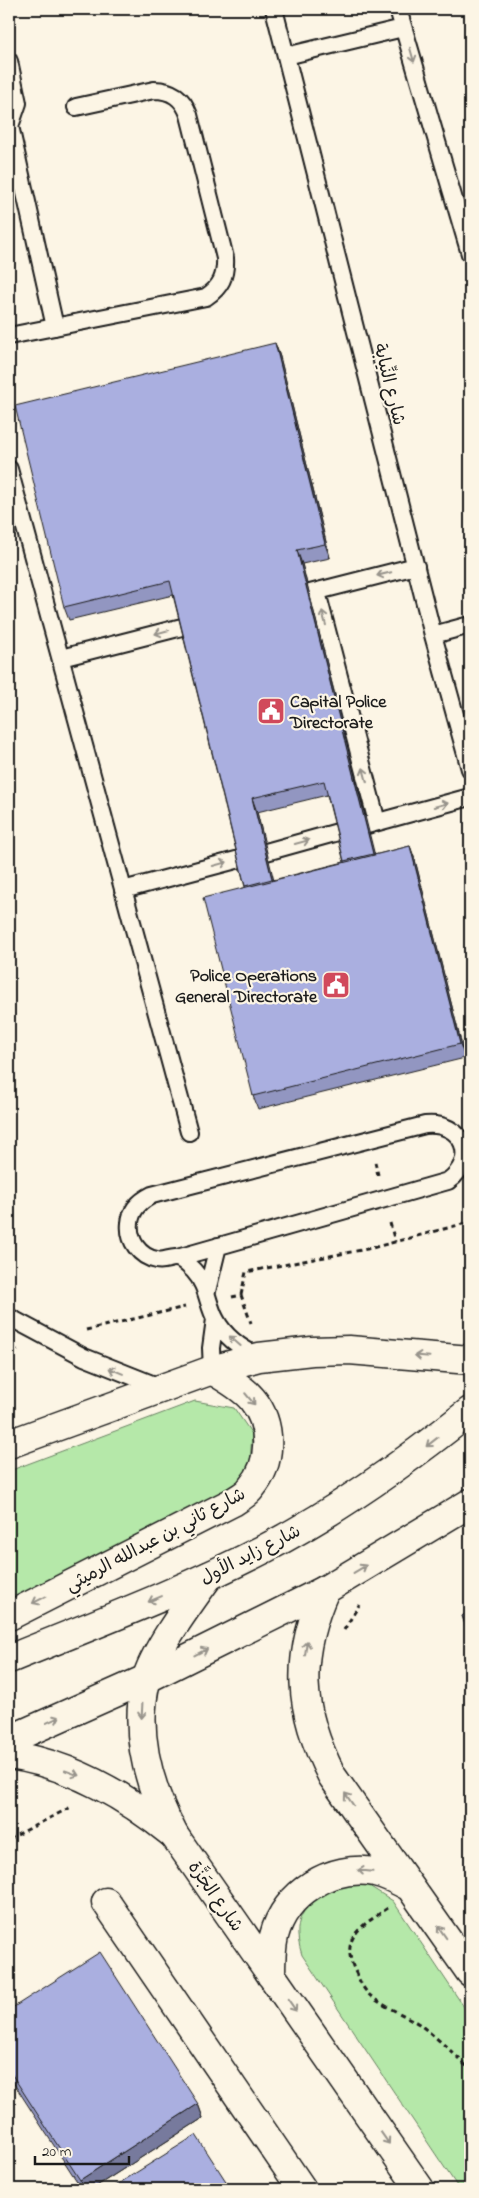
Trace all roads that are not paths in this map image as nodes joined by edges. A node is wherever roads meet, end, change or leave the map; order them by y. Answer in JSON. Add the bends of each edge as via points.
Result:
{"nodes":[{"id":1,"x":274,"y":9,"type":"edge"},
{"id":2,"x":398,"y":9,"type":"edge"},
{"id":3,"x":403,"y":28,"type":"junction"},
{"id":4,"x":286,"y":56,"type":"junction"},
{"id":5,"x":9,"y":61,"type":"edge"},
{"id":6,"x":76,"y":107,"type":"dead end"},
{"id":7,"x":9,"y":126,"type":"edge"},
{"id":8,"x":470,"y":254,"type":"edge"},
{"id":9,"x":56,"y":326,"type":"junction"},
{"id":10,"x":9,"y":336,"type":"edge"},
{"id":11,"x":9,"y":469,"type":"edge"},
{"id":12,"x":416,"y":566,"type":"junction"},
{"id":13,"x":470,"y":625,"type":"edge"},
{"id":14,"x":182,"y":627,"type":"edge"},
{"id":15,"x":433,"y":635,"type":"junction"},
{"id":16,"x":61,"y":658,"type":"junction"},
{"id":17,"x":470,"y":769,"type":"edge"},
{"id":18,"x":470,"y":797,"type":"edge"},
{"id":19,"x":338,"y":832,"type":"edge"},
{"id":20,"x":266,"y":852,"type":"edge"},
{"id":21,"x":240,"y":859,"type":"edge"},
{"id":22,"x":123,"y":890,"type":"junction"},
{"id":23,"x":189,"y":1132,"type":"dead end"},
{"id":24,"x":218,"y":1246,"type":"junction"},
{"id":25,"x":177,"y":1258,"type":"junction"},
{"id":26,"x":207,"y":1292,"type":"junction"},
{"id":27,"x":9,"y":1317,"type":"edge"},
{"id":28,"x":215,"y":1320,"type":"junction"},
{"id":29,"x":259,"y":1357,"type":"junction"},
{"id":30,"x":470,"y":1360,"type":"edge"},
{"id":31,"x":212,"y":1370,"type":"junction"},
{"id":32,"x":162,"y":1388,"type":"junction"},
{"id":33,"x":470,"y":1411,"type":"edge"},
{"id":34,"x":9,"y":1444,"type":"edge"},
{"id":35,"x":470,"y":1503,"type":"edge"},
{"id":36,"x":209,"y":1576,"type":"junction"},
{"id":37,"x":325,"y":1590,"type":"junction"},
{"id":38,"x":9,"y":1616,"type":"edge"},
{"id":39,"x":9,"y":1659,"type":"edge"},
{"id":40,"x":146,"y":1679,"type":"junction"},
{"id":41,"x":9,"y":1740,"type":"edge"},
{"id":42,"x":9,"y":1755,"type":"edge"},
{"id":43,"x":174,"y":1835,"type":"junction"},
{"id":44,"x":412,"y":1889,"type":"junction"},
{"id":45,"x":106,"y":1902,"type":"dead end"},
{"id":46,"x":470,"y":1972,"type":"edge"},
{"id":47,"x":271,"y":1975,"type":"junction"},
{"id":48,"x":302,"y":2189,"type":"edge"},
{"id":49,"x":420,"y":2189,"type":"edge"}],
"edges":[{"from":1,"to":4,"type":"lane","name":"شارع النِّيابة"},
{"from":2,"to":3,"type":"lane"},
{"from":3,"to":4,"type":"lane"},
{"from":3,"to":8,"type":"lane","one_way":true},
{"from":4,"to":12,"type":"lane","name":"شارع النِّيابة"},
{"from":5,"to":7,"type":"lane","via":[[18,103]]},
{"from":6,"to":9,"type":"lane","via":[[154,90],[163,90],[180,98],[189,115],[225,258],[225,270],[216,291],[206,297]]},
{"from":7,"to":9,"type":"lane"},
{"from":9,"to":10,"type":"lane"},
{"from":11,"to":16,"type":"lane"},
{"from":12,"to":15,"type":"lane","name":"شارع النِّيابة"},
{"from":12,"to":18,"type":"lane","one_way":true,"via":[[314,592],[372,823]]},
{"from":13,"to":15,"type":"lane"},
{"from":14,"to":16,"type":"lane","one_way":true},
{"from":15,"to":17,"type":"lane","name":"شارع النِّيابة"},
{"from":16,"to":22,"type":"lane"},
{"from":20,"to":19,"type":"lane","one_way":true},
{"from":22,"to":21,"type":"lane","one_way":true},
{"from":22,"to":23,"type":"lane"},
{"from":24,"to":25,"type":"lane"},
{"from":24,"to":25,"type":"lane","via":[[448,1181],[462,1167],[464,1147],[454,1131],[445,1126],[425,1125],[152,1194],[134,1209],[129,1232],[132,1242],[138,1250],[156,1260]]},
{"from":24,"to":26,"type":"lane"},
{"from":25,"to":26,"type":"lane","via":[[195,1272]]},
{"from":26,"to":28,"type":"lane"},
{"from":32,"to":27,"type":"lane","one_way":true,"via":[[84,1357]]},
{"from":29,"to":28,"type":"lane","one_way":true,"via":[[234,1342]]},
{"from":28,"to":31,"type":"lane"},
{"from":30,"to":29,"type":"street","one_way":true,"via":[[349,1350]]},
{"from":29,"to":31,"type":"street"},
{"from":31,"to":32,"type":"street"},
{"from":31,"to":38,"type":"street","name":"شارع ثاني بن عبدالله الرميثي","one_way":true,"via":[[244,1391],[263,1417],[267,1432],[266,1455],[259,1476],[250,1489],[233,1502]]},
{"from":32,"to":34,"type":"street"},
{"from":33,"to":36,"type":"street","name":"شارع زايد الأول","one_way":true,"via":[[428,1445],[345,1502],[266,1548]]},
{"from":37,"to":35,"type":"street","one_way":true},
{"from":36,"to":39,"type":"street","name":"شارع زايد الأول","one_way":true},
{"from":36,"to":40,"type":"street","name":"شارع الجَزَّة","via":[[175,1626]]},
{"from":40,"to":37,"type":"street","one_way":true},
{"from":44,"to":37,"type":"street","one_way":true,"via":[[332,1776],[308,1719],[304,1689],[307,1638]]},
{"from":41,"to":40,"type":"street","one_way":true},
{"from":40,"to":43,"type":"street","name":"شارع الجَزَّة","one_way":true,"via":[[142,1719],[145,1759],[152,1786]]},
{"from":42,"to":43,"type":"street","one_way":true,"via":[[46,1764],[107,1788]]},
{"from":43,"to":47,"type":"street","name":"شارع الجَزَّة"},
{"from":46,"to":44,"type":"street","one_way":true},
{"from":44,"to":47,"type":"street","one_way":true,"via":[[394,1878],[357,1870],[329,1876],[304,1890],[291,1903],[277,1928]]},
{"from":45,"to":48,"type":"street"},
{"from":47,"to":49,"type":"street","name":"شارع الجَزَّة","one_way":true}]}
